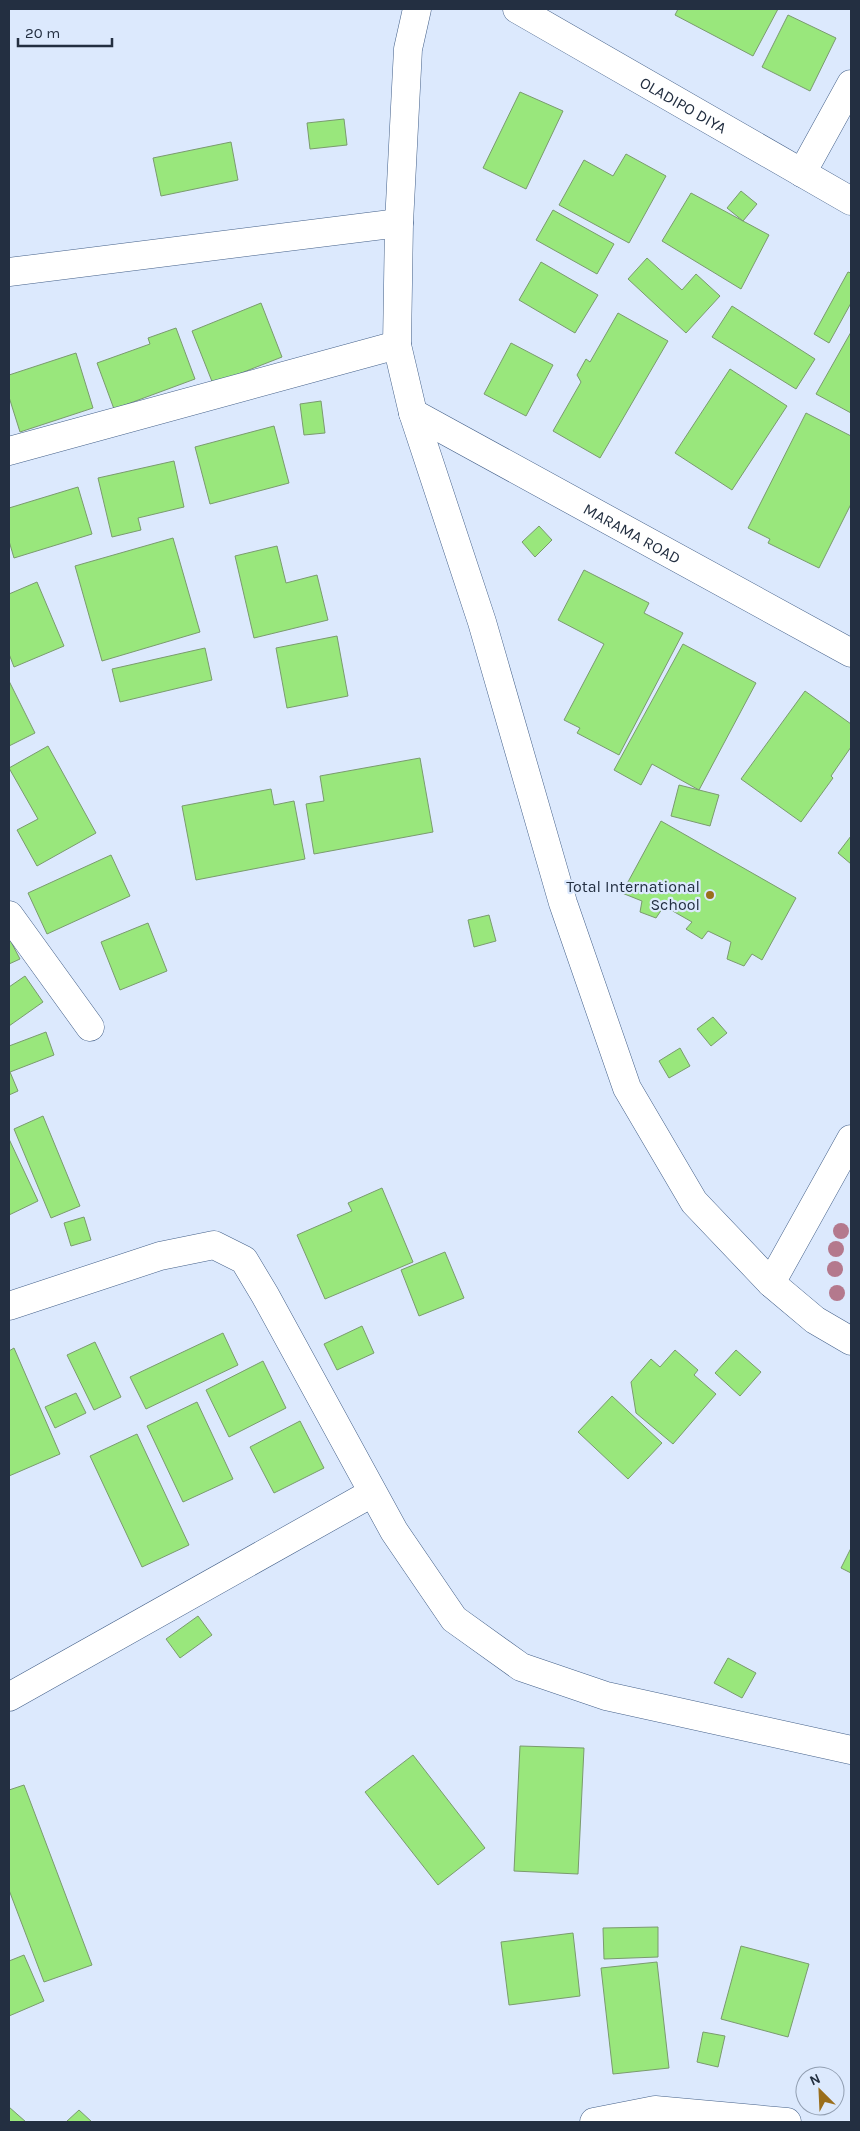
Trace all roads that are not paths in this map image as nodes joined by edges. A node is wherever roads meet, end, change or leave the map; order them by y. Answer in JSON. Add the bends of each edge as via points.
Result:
{"nodes":[{"id":1,"x":417,"y":9,"type":"edge"},
{"id":2,"x":517,"y":9,"type":"edge"},
{"id":3,"x":851,"y":84,"type":"edge"},
{"id":4,"x":802,"y":173,"type":"junction"},
{"id":5,"x":851,"y":201,"type":"edge"},
{"id":6,"x":399,"y":223,"type":"junction"},
{"id":7,"x":9,"y":272,"type":"edge"},
{"id":8,"x":397,"y":345,"type":"junction"},
{"id":9,"x":413,"y":413,"type":"junction"},
{"id":10,"x":9,"y":450,"type":"edge"},
{"id":11,"x":851,"y":653,"type":"edge"},
{"id":12,"x":9,"y":914,"type":"edge"},
{"id":13,"x":90,"y":1027,"type":"dead end"},
{"id":14,"x":851,"y":1139,"type":"edge"},
{"id":15,"x":771,"y":1283,"type":"junction"},
{"id":16,"x":9,"y":1306,"type":"edge"},
{"id":17,"x":851,"y":1341,"type":"edge"},
{"id":18,"x":372,"y":1493,"type":"junction"},
{"id":19,"x":9,"y":1697,"type":"edge"},
{"id":20,"x":851,"y":1750,"type":"edge"},
{"id":21,"x":594,"y":2122,"type":"edge"},
{"id":22,"x":787,"y":2122,"type":"edge"}],
"edges":[{"from":1,"to":6,"type":"street","via":[[408,49]]},
{"from":2,"to":4,"type":"street","name":"OLADIPO DIYA"},
{"from":3,"to":4,"type":"street"},
{"from":4,"to":5,"type":"street","name":"OLADIPO DIYA"},
{"from":6,"to":7,"type":"street"},
{"from":6,"to":8,"type":"street"},
{"from":8,"to":9,"type":"street"},
{"from":8,"to":10,"type":"street"},
{"from":9,"to":11,"type":"street","name":"MARAMA ROAD"},
{"from":9,"to":15,"type":"street","via":[[482,622],[562,903],[628,1088],[694,1202]]},
{"from":12,"to":13,"type":"street"},
{"from":14,"to":15,"type":"street"},
{"from":15,"to":17,"type":"street","via":[[815,1320]]},
{"from":16,"to":18,"type":"street","via":[[160,1256],[214,1244],[244,1260]]},
{"from":18,"to":19,"type":"street"},
{"from":18,"to":20,"type":"street","via":[[454,1619],[521,1667],[606,1696]]},
{"from":21,"to":22,"type":"street","via":[[655,2110]]}]}
